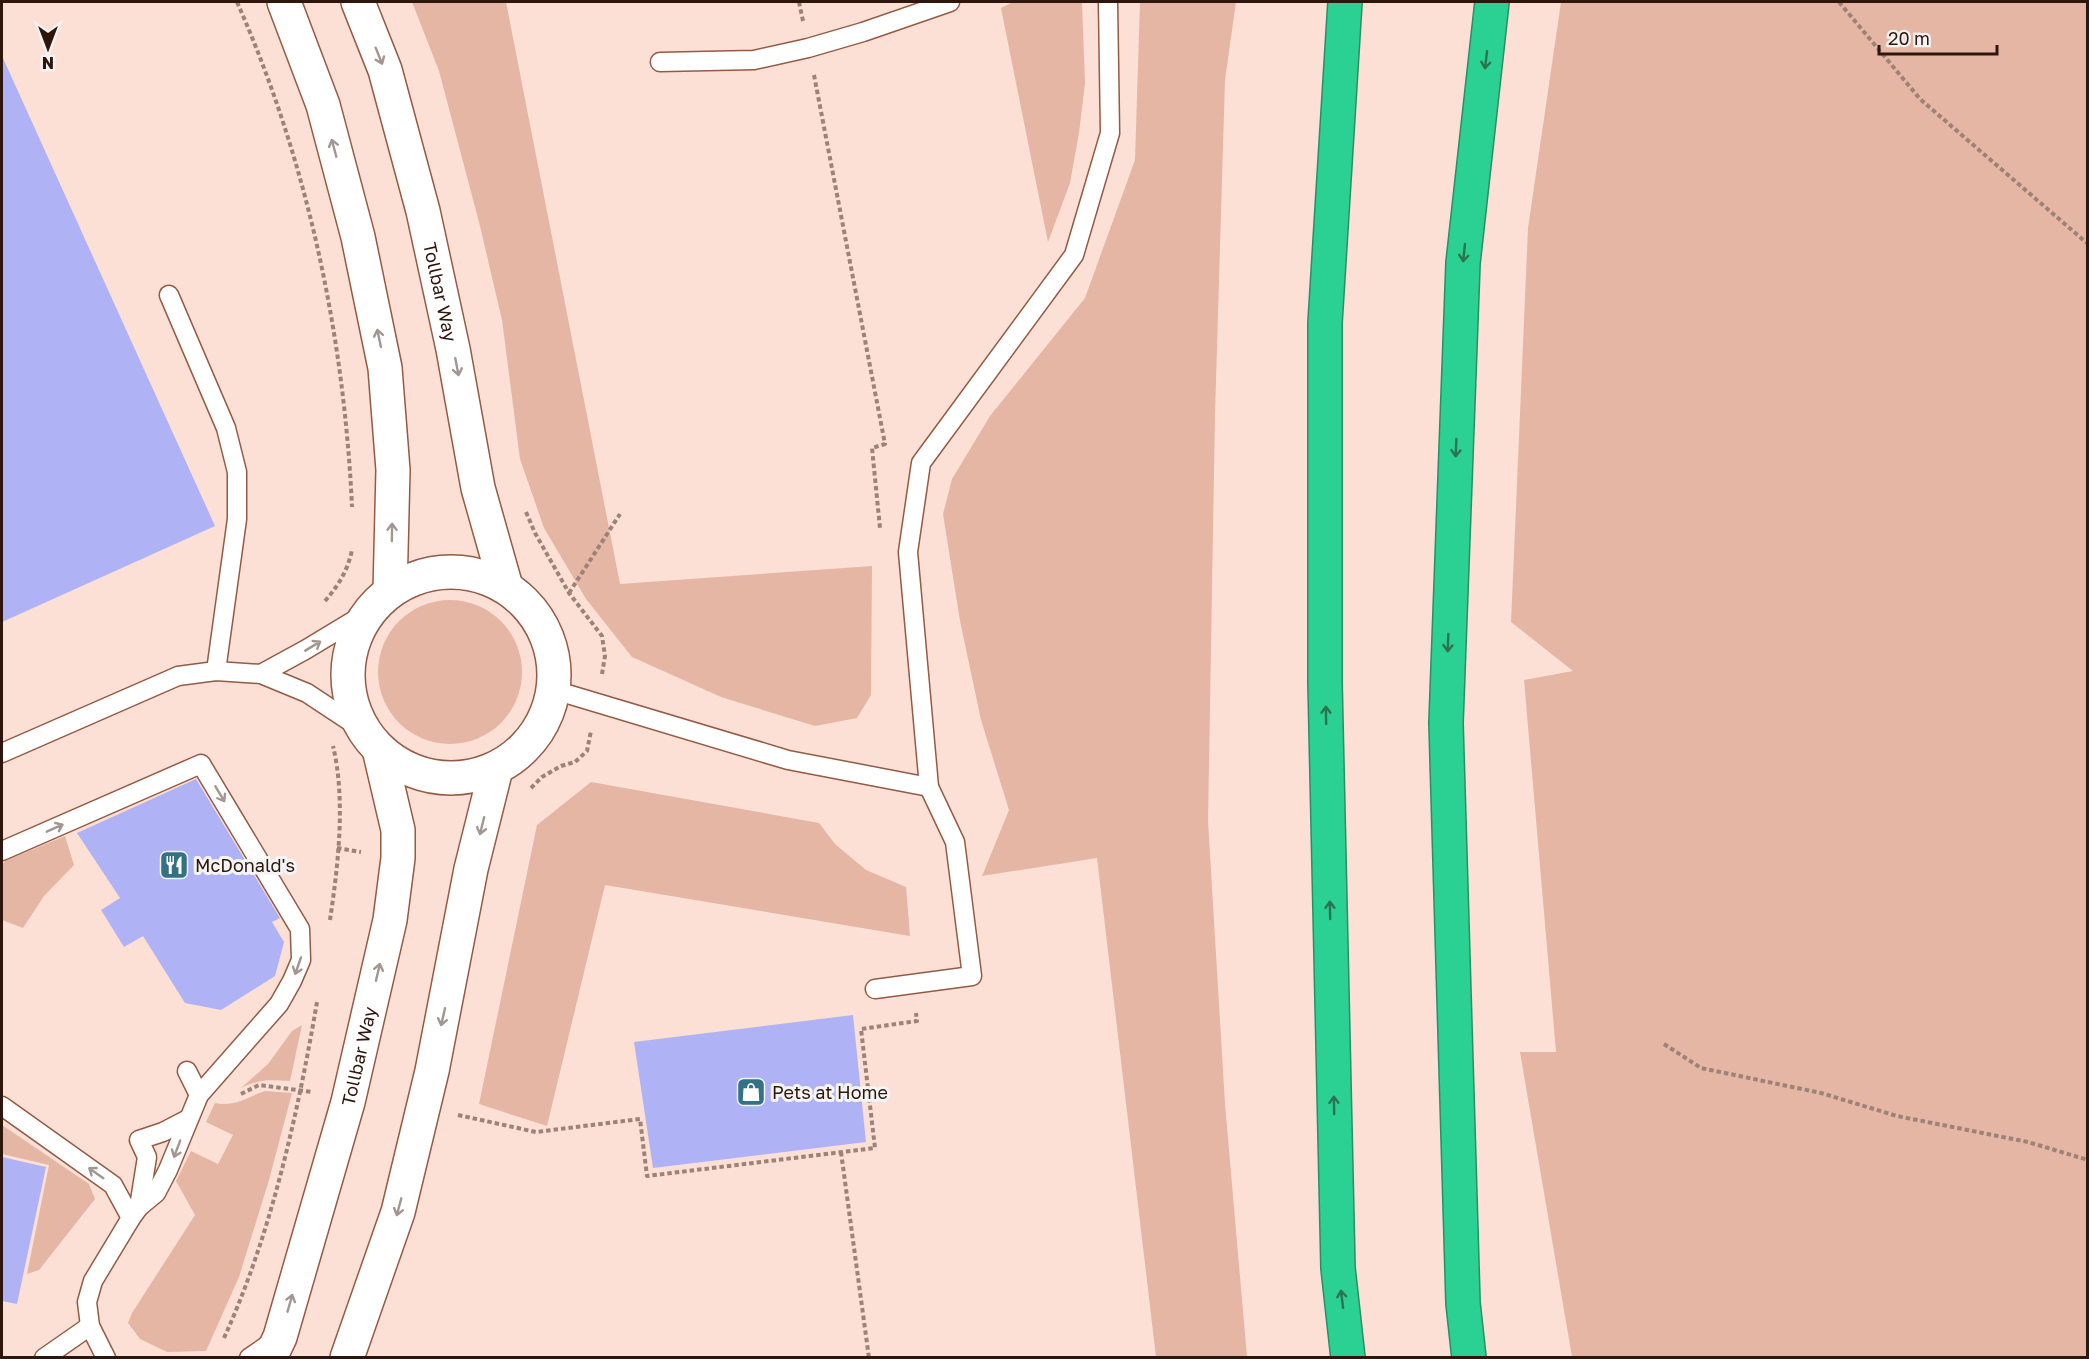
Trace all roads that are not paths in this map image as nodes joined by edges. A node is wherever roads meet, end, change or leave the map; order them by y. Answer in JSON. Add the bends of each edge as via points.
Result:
{"nodes":[{"id":1,"x":284,"y":2,"type":"edge"},
{"id":2,"x":358,"y":2,"type":"edge"},
{"id":3,"x":950,"y":2,"type":"edge"},
{"id":4,"x":1108,"y":2,"type":"edge"},
{"id":5,"x":1345,"y":2,"type":"edge"},
{"id":6,"x":1492,"y":2,"type":"edge"},
{"id":7,"x":660,"y":62,"type":"dead end"},
{"id":8,"x":169,"y":295,"type":"dead end"},
{"id":9,"x":506,"y":587,"type":"junction"},
{"id":10,"x":379,"y":601,"type":"junction"},
{"id":11,"x":216,"y":671,"type":"junction"},
{"id":12,"x":261,"y":674,"type":"junction"},
{"id":13,"x":554,"y":690,"type":"junction"},
{"id":14,"x":371,"y":739,"type":"junction"},
{"id":15,"x":2,"y":753,"type":"edge"},
{"id":16,"x":496,"y":769,"type":"junction"},
{"id":17,"x":929,"y":787,"type":"junction"},
{"id":18,"x":2,"y":851,"type":"edge"},
{"id":19,"x":875,"y":989,"type":"dead end"},
{"id":20,"x":187,"y":1071,"type":"dead end"},
{"id":21,"x":203,"y":1091,"type":"junction"},
{"id":22,"x":2,"y":1106,"type":"edge"},
{"id":23,"x":188,"y":1119,"type":"junction"},
{"id":24,"x":135,"y":1212,"type":"junction"},
{"id":25,"x":90,"y":1326,"type":"junction"},
{"id":26,"x":275,"y":1347,"type":"edge"},
{"id":27,"x":44,"y":1358,"type":"edge"},
{"id":28,"x":106,"y":1358,"type":"edge"},
{"id":29,"x":249,"y":1358,"type":"edge"},
{"id":30,"x":347,"y":1358,"type":"edge"},
{"id":31,"x":1348,"y":1358,"type":"edge"},
{"id":32,"x":1469,"y":1358,"type":"edge"}],
"edges":[{"from":10,"to":1,"type":"main road","one_way":true,"via":[[393,470],[385,368],[358,237],[323,105]]},
{"from":2,"to":9,"type":"main road","name":"Tollbar Way","one_way":true,"via":[[385,70],[423,211],[478,488]]},
{"from":3,"to":7,"type":"lane","via":[[808,48],[754,60]]},
{"from":4,"to":17,"type":"lane","via":[[1110,133],[1074,255],[921,463],[908,552]]},
{"from":31,"to":5,"type":"highway","one_way":true,"via":[[1338,1268],[1325,682],[1325,323]]},
{"from":6,"to":32,"type":"highway","one_way":true,"via":[[1462,262],[1446,723],[1462,1303]]},
{"from":8,"to":11,"type":"lane","via":[[226,428],[237,472],[237,519]]},
{"from":9,"to":10,"type":"main road","via":[[478,574],[448,571],[417,576]]},
{"from":9,"to":13,"type":"main road","via":[[530,606],[546,631],[555,660]]},
{"from":12,"to":10,"type":"lane","one_way":true},
{"from":10,"to":14,"type":"main road","via":[[356,633],[348,657],[352,707]]},
{"from":11,"to":12,"type":"lane"},
{"from":11,"to":15,"type":"lane","via":[[178,676]]},
{"from":12,"to":14,"type":"lane","via":[[307,693]]},
{"from":13,"to":16,"type":"main road","via":[[544,722],[524,749]]},
{"from":13,"to":17,"type":"lane","via":[[788,760]]},
{"from":14,"to":16,"type":"main road","via":[[405,768],[434,777],[466,778]]},
{"from":26,"to":14,"type":"main road","name":"Tollbar Way","one_way":true,"via":[[348,1102],[390,920],[398,830]]},
{"from":16,"to":30,"type":"main road","one_way":true,"via":[[398,1212]]},
{"from":17,"to":19,"type":"lane","via":[[955,842],[972,976]]},
{"from":18,"to":21,"type":"lane","one_way":true,"via":[[201,764],[294,917],[302,944],[301,960],[279,1004]]},
{"from":20,"to":21,"type":"lane"},
{"from":21,"to":23,"type":"lane"},
{"from":24,"to":22,"type":"lane","one_way":true,"via":[[113,1185]]},
{"from":23,"to":24,"type":"lane","one_way":true,"via":[[156,1193]]},
{"from":23,"to":24,"type":"lane","via":[[139,1140],[147,1157]]},
{"from":24,"to":25,"type":"lane","via":[[93,1281],[87,1302]]},
{"from":25,"to":27,"type":"lane"},
{"from":25,"to":28,"type":"lane"},
{"from":26,"to":29,"type":"lane"}]}
